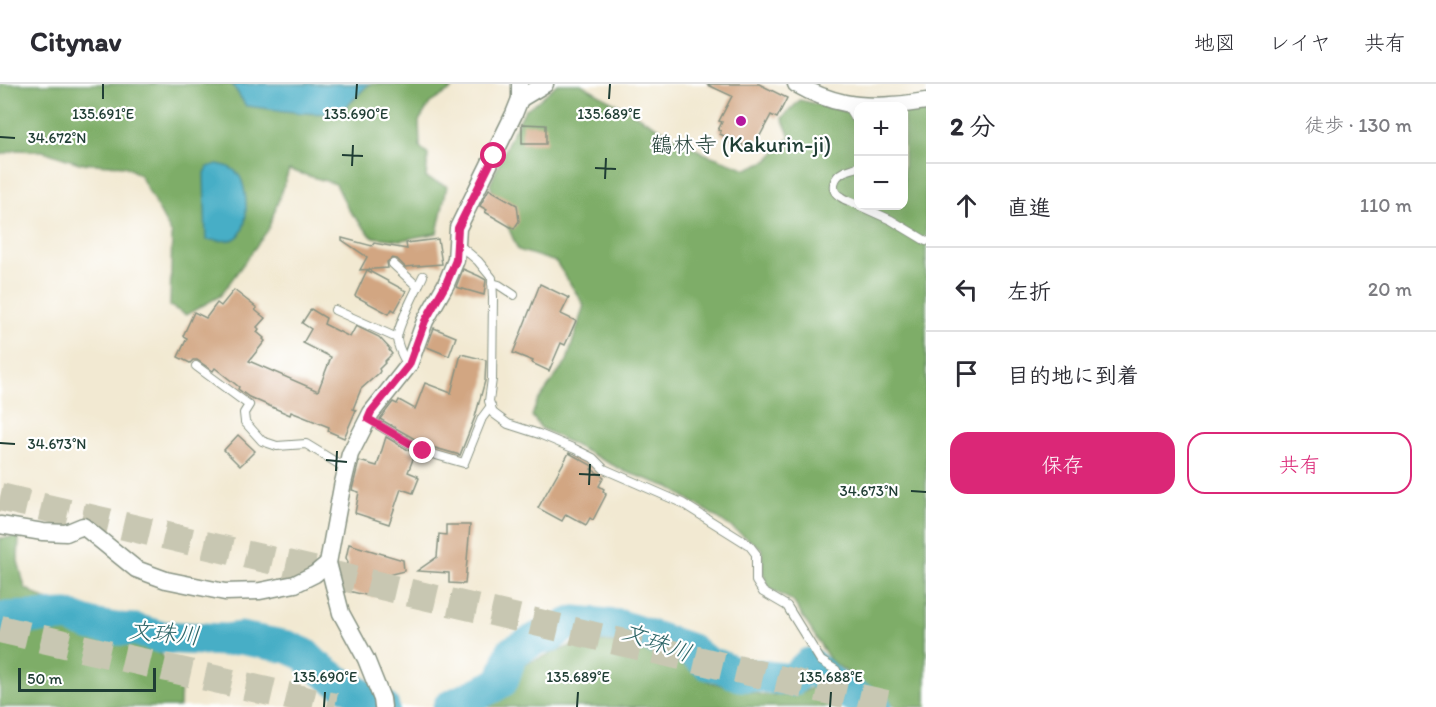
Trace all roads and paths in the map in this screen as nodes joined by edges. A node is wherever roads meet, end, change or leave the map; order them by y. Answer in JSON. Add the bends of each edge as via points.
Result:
{"nodes":[{"id":1,"x":545,"y":84,"type":"edge"},
{"id":2,"x":796,"y":84,"type":"edge"},
{"id":3,"x":520,"y":92,"type":"edge"},
{"id":4,"x":926,"y":102,"type":"edge"},
{"id":5,"x":846,"y":104,"type":"junction"},
{"id":6,"x":854,"y":117,"type":"edge"},
{"id":7,"x":854,"y":168,"type":"edge"},
{"id":8,"x":854,"y":203,"type":"edge"},
{"id":9,"x":870,"y":210,"type":"edge"},
{"id":10,"x":926,"y":241,"type":"edge"},
{"id":11,"x":457,"y":243,"type":"junction"},
{"id":12,"x":393,"y":264,"type":"dead end"},
{"id":13,"x":423,"y":276,"type":"dead end"},
{"id":14,"x":492,"y":283,"type":"junction"},
{"id":15,"x":418,"y":286,"type":"junction"},
{"id":16,"x":514,"y":295,"type":"dead end"},
{"id":17,"x":335,"y":310,"type":"dead end"},
{"id":18,"x":397,"y":338,"type":"junction"},
{"id":19,"x":196,"y":366,"type":"dead end"},
{"id":20,"x":408,"y":367,"type":"junction"},
{"id":21,"x":491,"y":406,"type":"junction"},
{"id":22,"x":368,"y":419,"type":"junction"},
{"id":23,"x":347,"y":469,"type":"junction"},
{"id":24,"x":0,"y":525,"type":"edge"},
{"id":25,"x":328,"y":564,"type":"junction"},
{"id":26,"x":840,"y":679,"type":"dead end"},
{"id":27,"x":383,"y":707,"type":"edge"}],
"edges":[{"from":1,"to":3,"type":"street"},
{"from":2,"to":5,"type":"street"},
{"from":3,"to":11,"type":"street","via":[[499,146],[458,228]]},
{"from":4,"to":5,"type":"street"},
{"from":5,"to":6,"type":"lane"},
{"from":7,"to":8,"type":"lane","via":[[836,178],[833,187],[841,198]]},
{"from":9,"to":10,"type":"lane"},
{"from":11,"to":14,"type":"lane","via":[[478,261]]},
{"from":11,"to":20,"type":"street","via":[[456,260],[425,321]]},
{"from":12,"to":15,"type":"lane"},
{"from":13,"to":15,"type":"lane"},
{"from":14,"to":16,"type":"lane"},
{"from":14,"to":21,"type":"lane"},
{"from":15,"to":18,"type":"lane"},
{"from":17,"to":18,"type":"lane"},
{"from":18,"to":20,"type":"lane"},
{"from":19,"to":23,"type":"lane","via":[[249,405],[244,413],[245,422],[262,441],[277,446],[306,444]]},
{"from":20,"to":22,"type":"street"},
{"from":21,"to":22,"type":"lane","via":[[464,463],[423,451]]},
{"from":21,"to":26,"type":"lane","via":[[493,413],[508,424],[593,458],[604,469],[682,503],[750,545],[756,554],[756,581],[764,592],[787,606],[821,661],[836,670]]},
{"from":22,"to":23,"type":"street","via":[[350,454]]},
{"from":23,"to":25,"type":"street"},
{"from":24,"to":25,"type":"street","via":[[66,533],[83,526],[135,569],[225,592],[296,584]]},
{"from":25,"to":27,"type":"street","via":[[341,613],[366,659]]}]}
